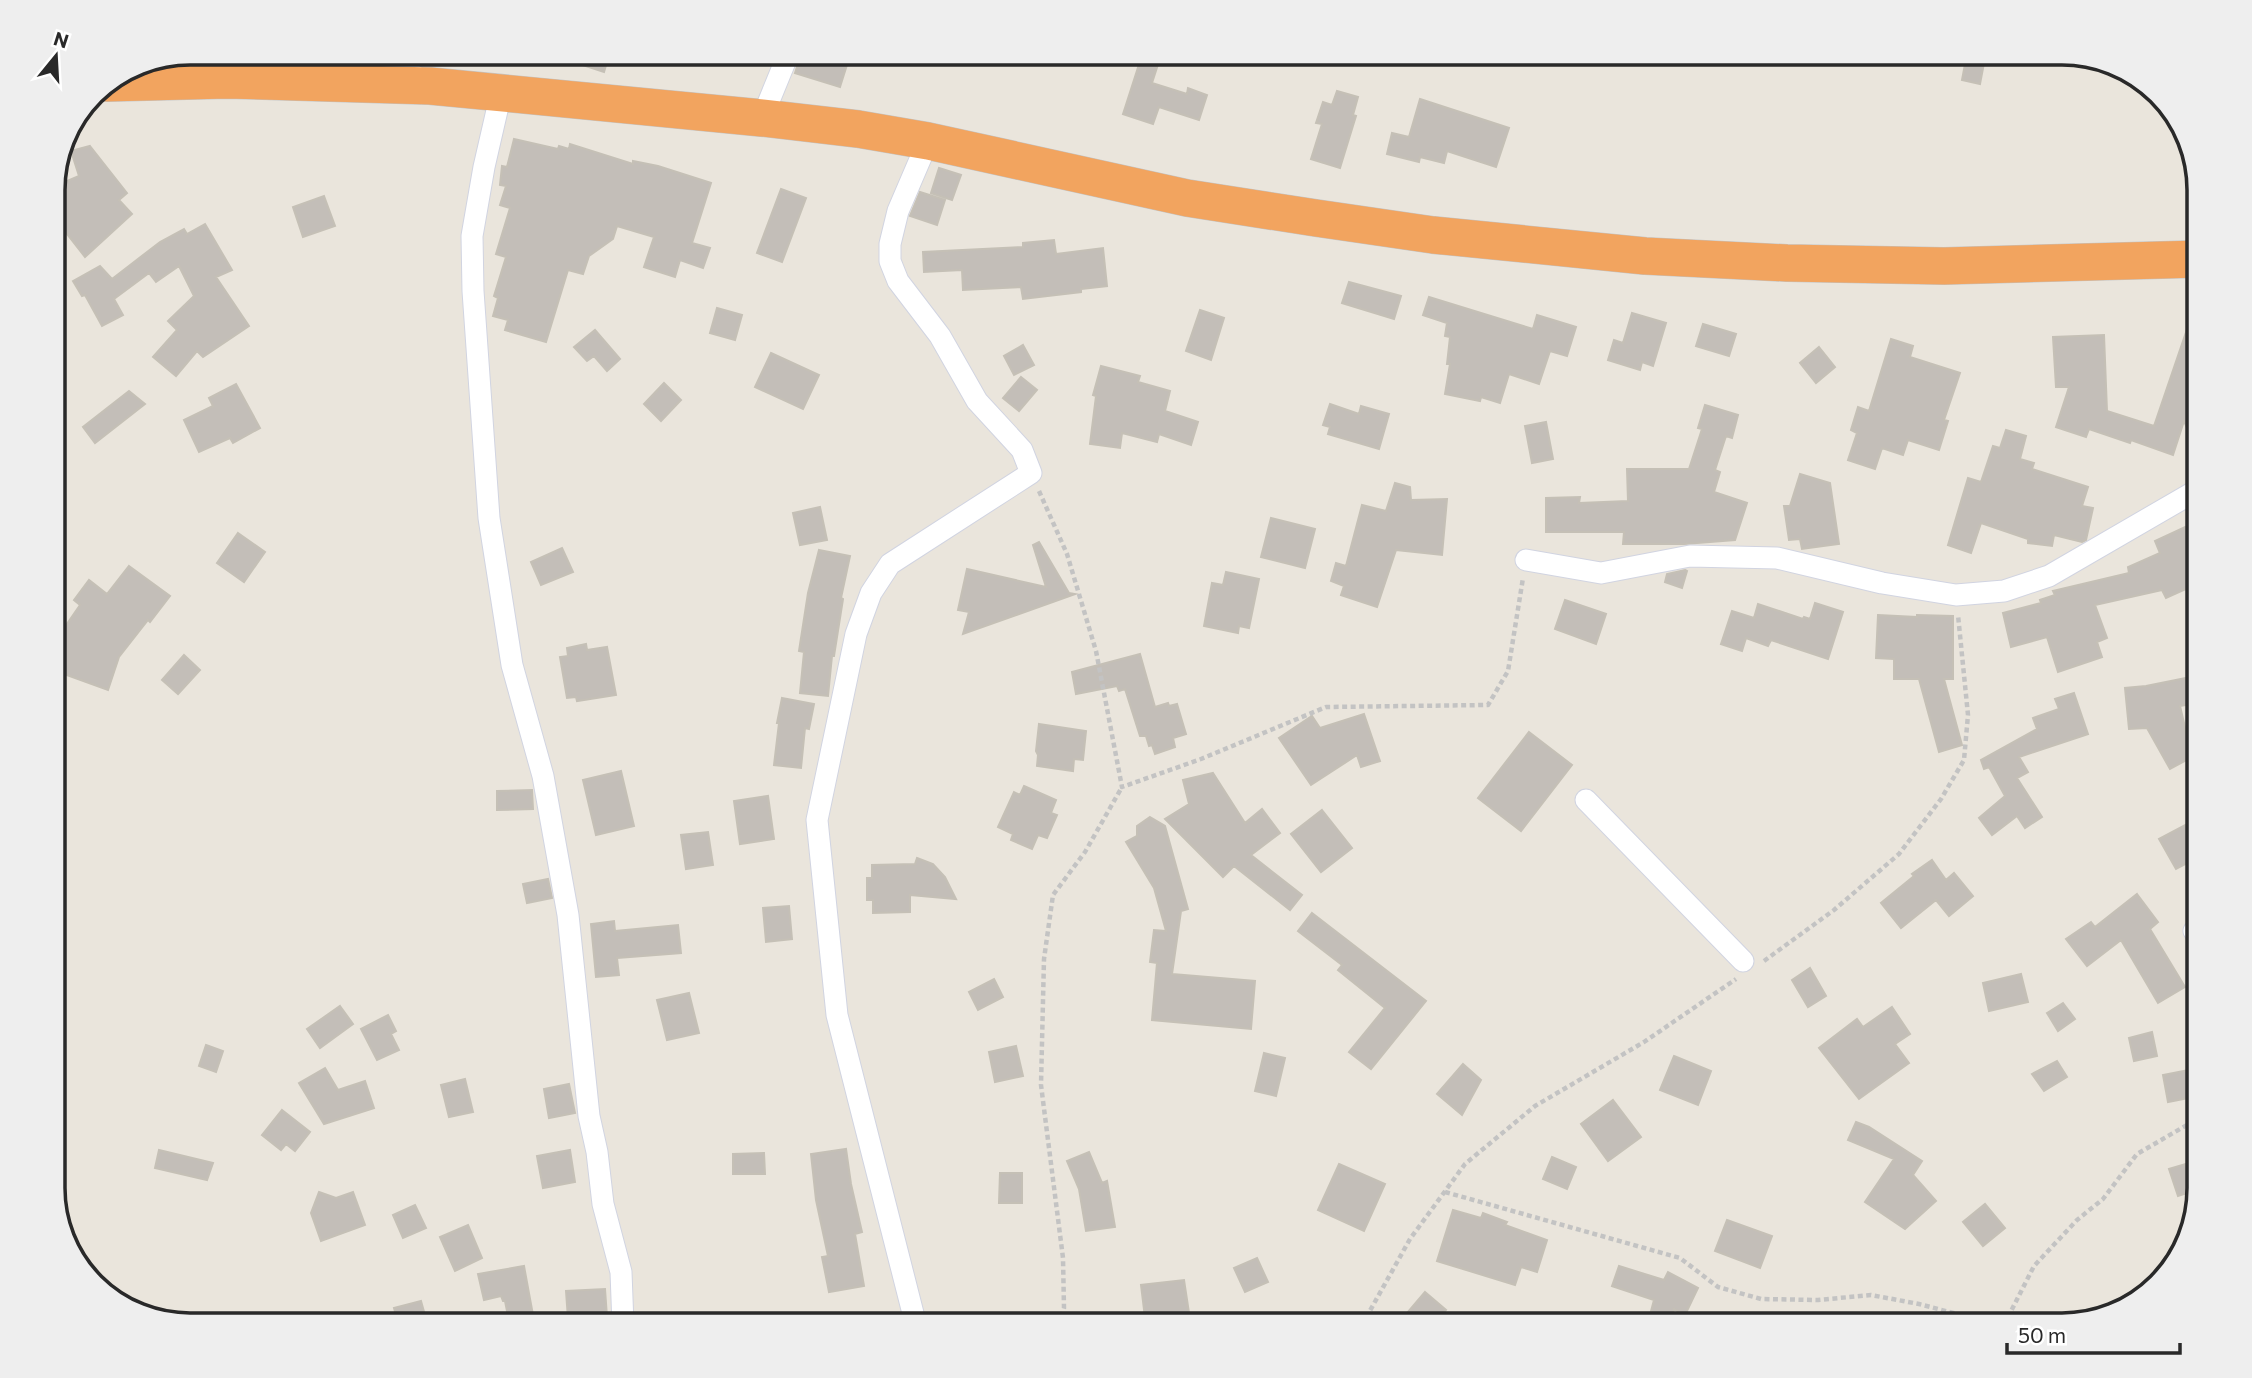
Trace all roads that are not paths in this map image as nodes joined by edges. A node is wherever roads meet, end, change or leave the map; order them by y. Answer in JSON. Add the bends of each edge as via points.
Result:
{"nodes":[{"id":1,"x":398,"y":65,"type":"edge"},
{"id":2,"x":784,"y":65,"type":"edge"},
{"id":3,"x":125,"y":83,"type":"edge"},
{"id":4,"x":430,"y":86,"type":"junction"},
{"id":5,"x":501,"y":93,"type":"junction"},
{"id":6,"x":762,"y":118,"type":"junction"},
{"id":7,"x":928,"y":141,"type":"junction"},
{"id":8,"x":2187,"y":259,"type":"edge"},
{"id":9,"x":2187,"y":496,"type":"edge"},
{"id":10,"x":1526,"y":560,"type":"road end"},
{"id":11,"x":1586,"y":800,"type":"dead end"},
{"id":12,"x":1748,"y":967,"type":"road end"},
{"id":13,"x":623,"y":1313,"type":"edge"},
{"id":14,"x":913,"y":1313,"type":"edge"}],
"edges":[{"from":1,"to":4,"type":"street"},
{"from":2,"to":6,"type":"street"},
{"from":3,"to":4,"type":"highway","via":[[227,80]]},
{"from":4,"to":5,"type":"highway"},
{"from":5,"to":6,"type":"highway"},
{"from":5,"to":13,"type":"street","via":[[472,236],[489,517],[512,665],[543,776],[568,915],[589,1116],[603,1204],[621,1272]]},
{"from":6,"to":7,"type":"highway"},
{"from":7,"to":8,"type":"highway","via":[[1187,198],[1433,235],[1632,255],[1944,266]]},
{"from":7,"to":14,"type":"street","via":[[898,211],[890,261],[898,281],[940,336],[977,401],[1022,450],[1031,474],[890,564],[871,593],[856,634],[817,820],[837,1016]]},
{"from":9,"to":10,"type":"street","via":[[2049,576],[2004,591],[1956,595],[1777,558],[1690,556],[1601,573]]},
{"from":11,"to":12,"type":"street"}]}
